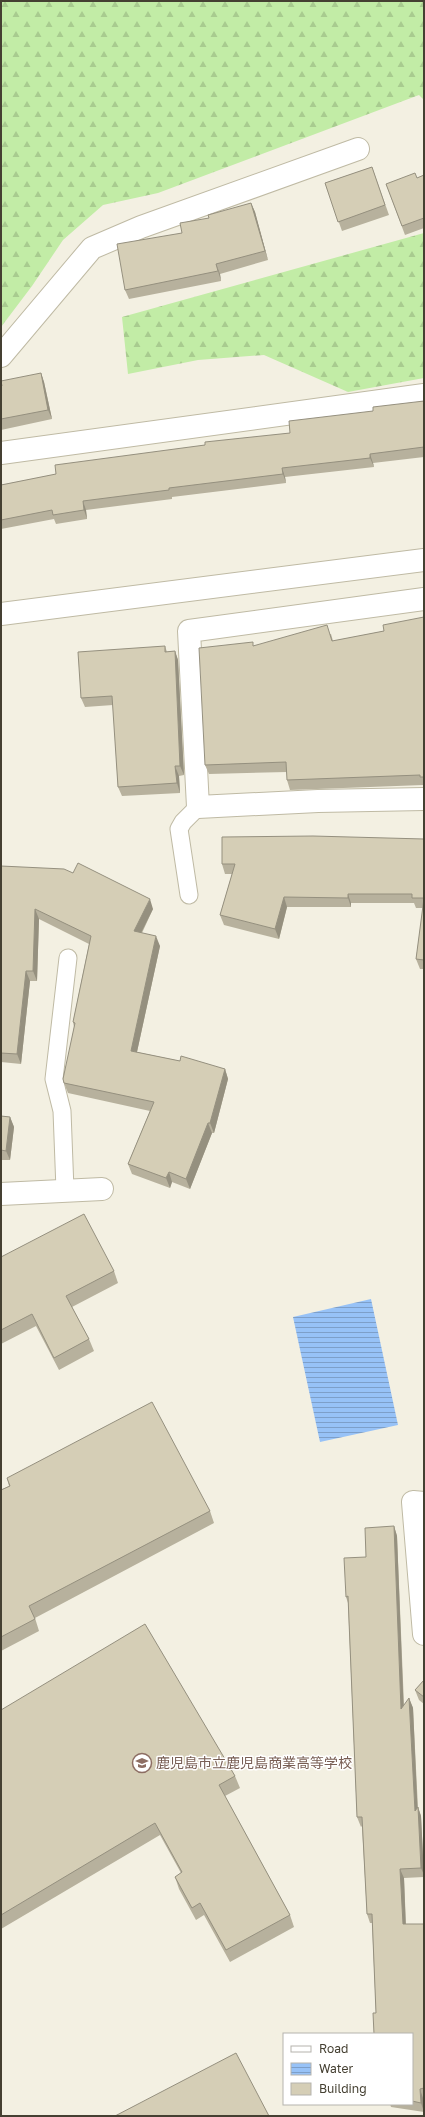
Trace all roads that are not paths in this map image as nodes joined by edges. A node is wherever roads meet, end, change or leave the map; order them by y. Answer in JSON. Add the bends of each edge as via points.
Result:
{"nodes":[{"id":1,"x":358,"y":149,"type":"dead end"},
{"id":2,"x":1,"y":356,"type":"edge"},
{"id":3,"x":424,"y":395,"type":"edge"},
{"id":4,"x":1,"y":453,"type":"edge"},
{"id":5,"x":424,"y":560,"type":"edge"},
{"id":6,"x":424,"y":599,"type":"edge"},
{"id":7,"x":1,"y":614,"type":"edge"},
{"id":8,"x":424,"y":799,"type":"edge"},
{"id":9,"x":198,"y":807,"type":"junction"},
{"id":10,"x":189,"y":895,"type":"dead end"},
{"id":11,"x":68,"y":958,"type":"dead end"},
{"id":12,"x":102,"y":1188,"type":"dead end"},
{"id":13,"x":65,"y":1190,"type":"junction"},
{"id":14,"x":1,"y":1194,"type":"edge"},
{"id":15,"x":424,"y":1503,"type":"edge"},
{"id":16,"x":424,"y":1628,"type":"edge"}],
"edges":[{"from":1,"to":2,"type":"street","via":[[141,227],[92,248]]},
{"from":3,"to":4,"type":"street"},
{"from":5,"to":7,"type":"street"},
{"from":6,"to":9,"type":"street","via":[[189,631]]},
{"from":8,"to":9,"type":"street"},
{"from":9,"to":10,"type":"lane","via":[[179,829]]},
{"from":11,"to":13,"type":"lane","via":[[54,1079],[62,1111]]},
{"from":12,"to":13,"type":"street"},
{"from":13,"to":14,"type":"street"},
{"from":15,"to":16,"type":"street","via":[[413,1502]]}]}
